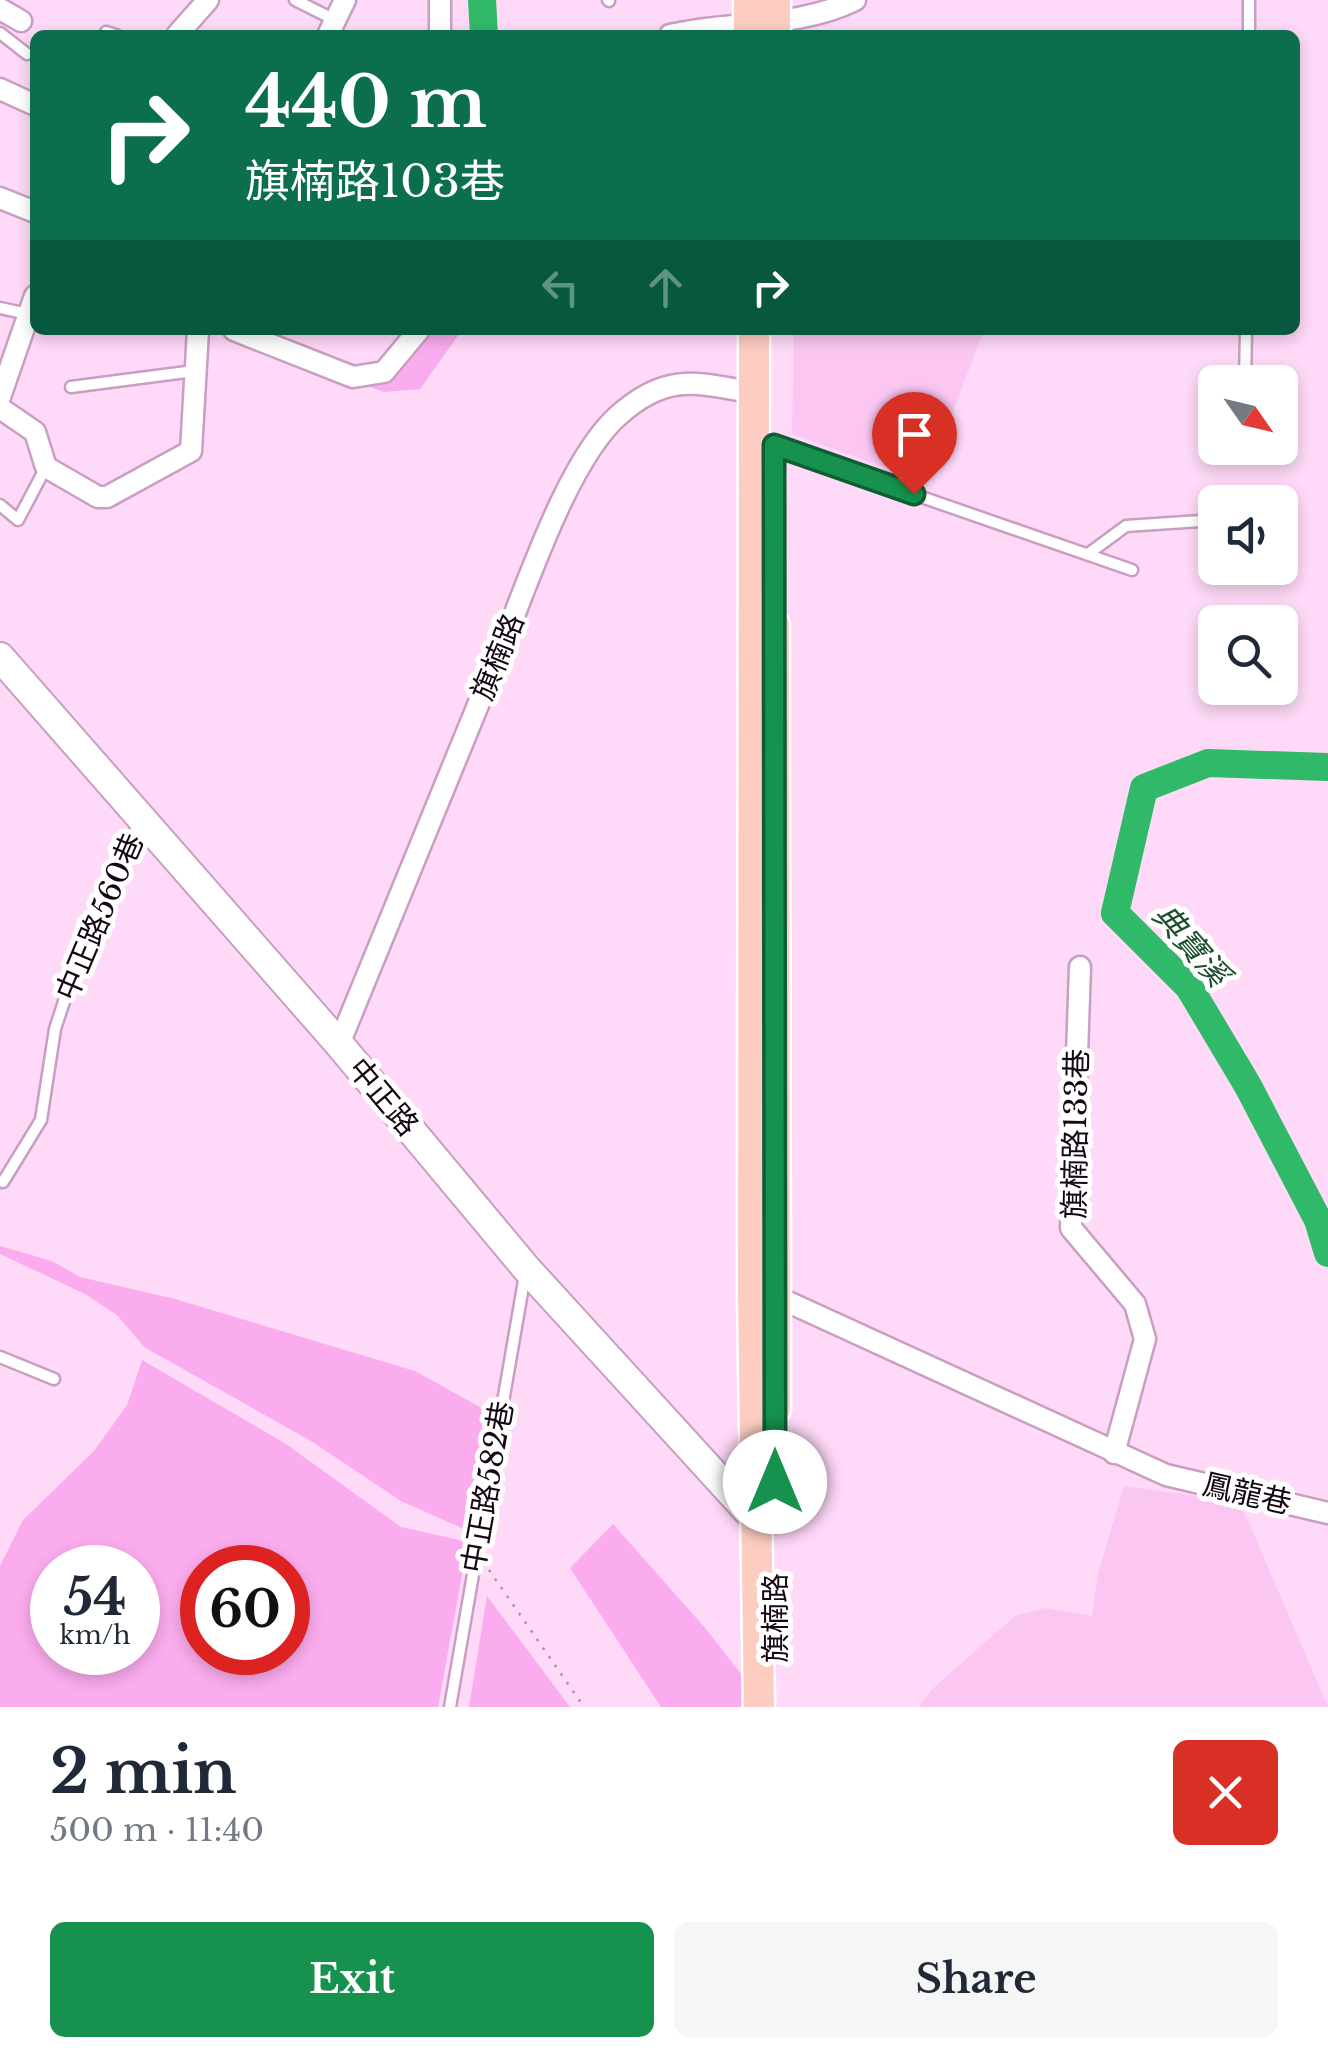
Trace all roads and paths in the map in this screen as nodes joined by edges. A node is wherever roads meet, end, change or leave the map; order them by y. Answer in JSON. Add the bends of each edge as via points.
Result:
{"nodes":[{"id":1,"x":208,"y":0,"type":"edge"},
{"id":2,"x":295,"y":0,"type":"edge"},
{"id":3,"x":345,"y":0,"type":"edge"},
{"id":4,"x":440,"y":0,"type":"edge"},
{"id":5,"x":855,"y":0,"type":"edge"},
{"id":6,"x":1249,"y":0,"type":"edge"},
{"id":7,"x":0,"y":9,"type":"edge"},
{"id":8,"x":762,"y":19,"type":"edge"},
{"id":9,"x":22,"y":22,"type":"dead end"},
{"id":10,"x":333,"y":28,"type":"edge"},
{"id":11,"x":181,"y":30,"type":"edge"},
{"id":12,"x":440,"y":30,"type":"edge"},
{"id":13,"x":692,"y":30,"type":"edge"},
{"id":14,"x":1249,"y":30,"type":"edge"},
{"id":15,"x":0,"y":33,"type":"edge"},
{"id":16,"x":27,"y":54,"type":"dead end"},
{"id":17,"x":0,"y":89,"type":"edge"},
{"id":18,"x":30,"y":103,"type":"edge"},
{"id":19,"x":0,"y":198,"type":"edge"},
{"id":20,"x":30,"y":210,"type":"edge"},
{"id":21,"x":30,"y":305,"type":"edge"},
{"id":22,"x":0,"y":308,"type":"edge"},
{"id":23,"x":30,"y":311,"type":"edge"},
{"id":24,"x":198,"y":335,"type":"edge"},
{"id":25,"x":247,"y":335,"type":"edge"},
{"id":26,"x":416,"y":335,"type":"edge"},
{"id":27,"x":754,"y":335,"type":"edge"},
{"id":28,"x":774,"y":335,"type":"edge"},
{"id":29,"x":1246,"y":335,"type":"edge"},
{"id":30,"x":1245,"y":365,"type":"edge"},
{"id":31,"x":194,"y":372,"type":"junction"},
{"id":32,"x":71,"y":387,"type":"dead end"},
{"id":33,"x":754,"y":393,"type":"junction"},
{"id":34,"x":0,"y":397,"type":"edge"},
{"id":35,"x":0,"y":408,"type":"edge"},
{"id":36,"x":764,"y":442,"type":"junction"},
{"id":37,"x":46,"y":467,"type":"junction"},
{"id":38,"x":0,"y":505,"type":"edge"},
{"id":39,"x":1198,"y":521,"type":"edge"},
{"id":40,"x":1088,"y":554,"type":"junction"},
{"id":41,"x":1132,"y":570,"type":"dead end"},
{"id":42,"x":0,"y":657,"type":"edge"},
{"id":43,"x":140,"y":820,"type":"junction"},
{"id":44,"x":1080,"y":967,"type":"dead end"},
{"id":45,"x":339,"y":1044,"type":"junction"},
{"id":46,"x":3,"y":1182,"type":"dead end"},
{"id":47,"x":526,"y":1268,"type":"junction"},
{"id":48,"x":764,"y":1294,"type":"junction"},
{"id":49,"x":0,"y":1357,"type":"edge"},
{"id":50,"x":54,"y":1379,"type":"dead end"},
{"id":51,"x":1114,"y":1453,"type":"junction"},
{"id":52,"x":1328,"y":1513,"type":"edge"},
{"id":53,"x":766,"y":1520,"type":"junction"},
{"id":54,"x":477,"y":1552,"type":"junction"},
{"id":55,"x":450,"y":1707,"type":"edge"},
{"id":56,"x":584,"y":1707,"type":"edge"},
{"id":57,"x":759,"y":1707,"type":"edge"},
{"id":58,"x":776,"y":1707,"type":"edge"}],
"edges":[{"from":1,"to":11,"type":"street"},
{"from":2,"to":10,"type":"lane"},
{"from":3,"to":10,"type":"street"},
{"from":4,"to":12,"type":"street"},
{"from":5,"to":8,"type":"street","via":[[837,9]]},
{"from":6,"to":14,"type":"lane"},
{"from":7,"to":9,"type":"street"},
{"from":8,"to":13,"type":"street"},
{"from":15,"to":16,"type":"lane"},
{"from":17,"to":18,"type":"street"},
{"from":19,"to":20,"type":"street"},
{"from":21,"to":22,"type":"lane"},
{"from":23,"to":34,"type":"street"},
{"from":24,"to":31,"type":"street"},
{"from":25,"to":26,"type":"street","via":[[353,377],[384,372]]},
{"from":27,"to":33,"type":"main road","name":"旗楠路"},
{"from":28,"to":36,"type":"main road","name":"旗楠路"},
{"from":29,"to":30,"type":"lane"},
{"from":31,"to":32,"type":"lane"},
{"from":31,"to":37,"type":"street","via":[[193,446],[186,456],[107,497],[88,494]]},
{"from":33,"to":36,"type":"main road","name":"旗楠路"},
{"from":33,"to":45,"type":"street","name":"旗楠路","via":[[697,382],[663,385],[619,414],[585,453]]},
{"from":35,"to":37,"type":"street","via":[[35,432]]},
{"from":36,"to":40,"type":"lane"},
{"from":36,"to":48,"type":"main road","name":"旗楠路"},
{"from":37,"to":38,"type":"lane","via":[[18,520]]},
{"from":39,"to":40,"type":"lane","via":[[1126,526]]},
{"from":40,"to":41,"type":"lane"},
{"from":42,"to":43,"type":"main road","name":"中正路"},
{"from":43,"to":45,"type":"main road","name":"中正路"},
{"from":43,"to":46,"type":"lane","name":"中正路560巷","via":[[60,1012],[41,1120]]},
{"from":44,"to":51,"type":"street","name":"旗楠路133巷","via":[[1071,1228],[1135,1304],[1146,1339]]},
{"from":45,"to":47,"type":"main road","name":"中正路"},
{"from":47,"to":53,"type":"main road","name":"中正路"},
{"from":47,"to":54,"type":"lane","name":"中正路582巷"},
{"from":48,"to":51,"type":"street"},
{"from":48,"to":53,"type":"main road","name":"旗楠路"},
{"from":49,"to":50,"type":"lane"},
{"from":51,"to":52,"type":"street","name":"鳳龍巷","via":[[1166,1475]]},
{"from":53,"to":57,"type":"main road","name":"旗楠路"},
{"from":53,"to":58,"type":"main road","name":"旗楠路"},
{"from":54,"to":55,"type":"lane","name":"中正路582巷"},
{"from":54,"to":56,"type":"path"}]}
